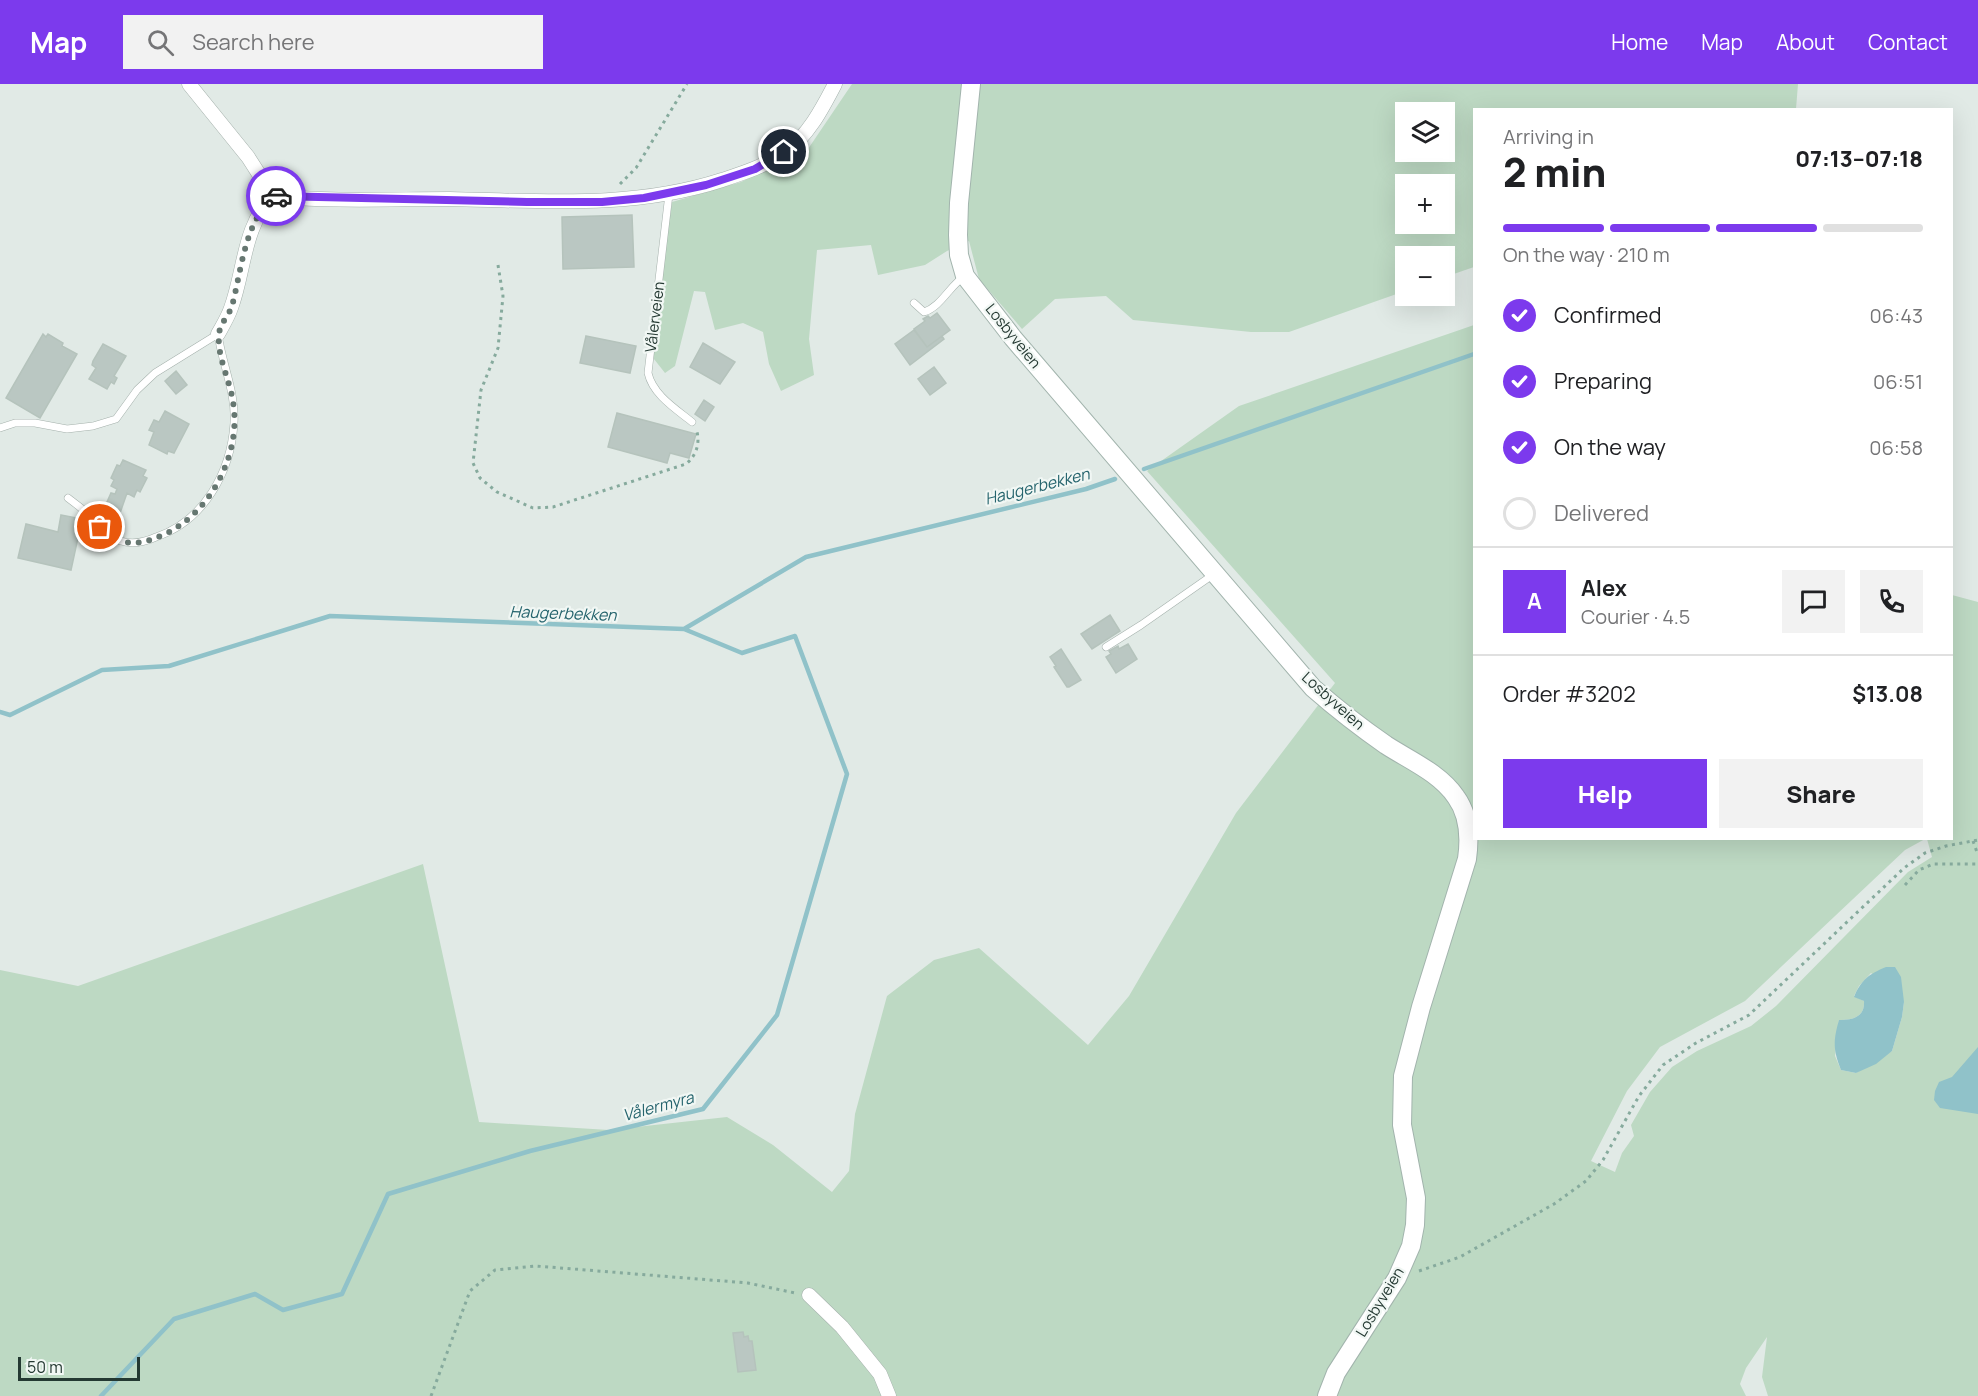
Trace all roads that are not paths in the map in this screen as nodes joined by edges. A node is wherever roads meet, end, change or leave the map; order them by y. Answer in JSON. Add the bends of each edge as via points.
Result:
{"nodes":[{"id":1,"x":189,"y":84,"type":"edge"},
{"id":2,"x":835,"y":84,"type":"edge"},
{"id":3,"x":971,"y":84,"type":"edge"},
{"id":4,"x":669,"y":194,"type":"junction"},
{"id":5,"x":273,"y":196,"type":"junction"},
{"id":6,"x":965,"y":276,"type":"junction"},
{"id":7,"x":914,"y":303,"type":"dead end"},
{"id":8,"x":218,"y":334,"type":"junction"},
{"id":9,"x":692,"y":422,"type":"road end"},
{"id":10,"x":0,"y":428,"type":"edge"},
{"id":11,"x":68,"y":498,"type":"dead end"},
{"id":12,"x":1214,"y":574,"type":"junction"},
{"id":13,"x":1106,"y":647,"type":"dead end"},
{"id":14,"x":809,"y":1295,"type":"road end"},
{"id":15,"x":889,"y":1396,"type":"edge"},
{"id":16,"x":1327,"y":1396,"type":"edge"}],
"edges":[{"from":1,"to":5,"type":"street","via":[[248,157]]},
{"from":2,"to":4,"type":"street","via":[[815,120],[784,152],[755,169]]},
{"from":3,"to":6,"type":"main road","name":"Losbyveien","via":[[958,235]]},
{"from":4,"to":5,"type":"street","via":[[602,202]]},
{"from":4,"to":9,"type":"lane","name":"Vålerveien","via":[[648,374],[659,394]]},
{"from":5,"to":8,"type":"street","via":[[262,207],[250,232],[231,309]]},
{"from":6,"to":7,"type":"lane","via":[[928,311]]},
{"from":6,"to":12,"type":"main road","name":"Losbyveien"},
{"from":8,"to":10,"type":"lane","via":[[155,373],[116,419],[67,429],[35,423]]},
{"from":8,"to":11,"type":"lane","via":[[234,406],[233,435],[220,478],[205,502],[173,530],[144,542],[130,543],[109,535]]},
{"from":12,"to":13,"type":"lane"},
{"from":12,"to":16,"type":"main road","name":"Losbyveien","via":[[1313,688],[1347,718],[1436,776],[1456,797],[1466,818],[1470,842],[1403,1076],[1402,1125],[1416,1198],[1411,1245],[1397,1278],[1336,1373]]},
{"from":14,"to":15,"type":"street","via":[[842,1327],[880,1374]]}]}
